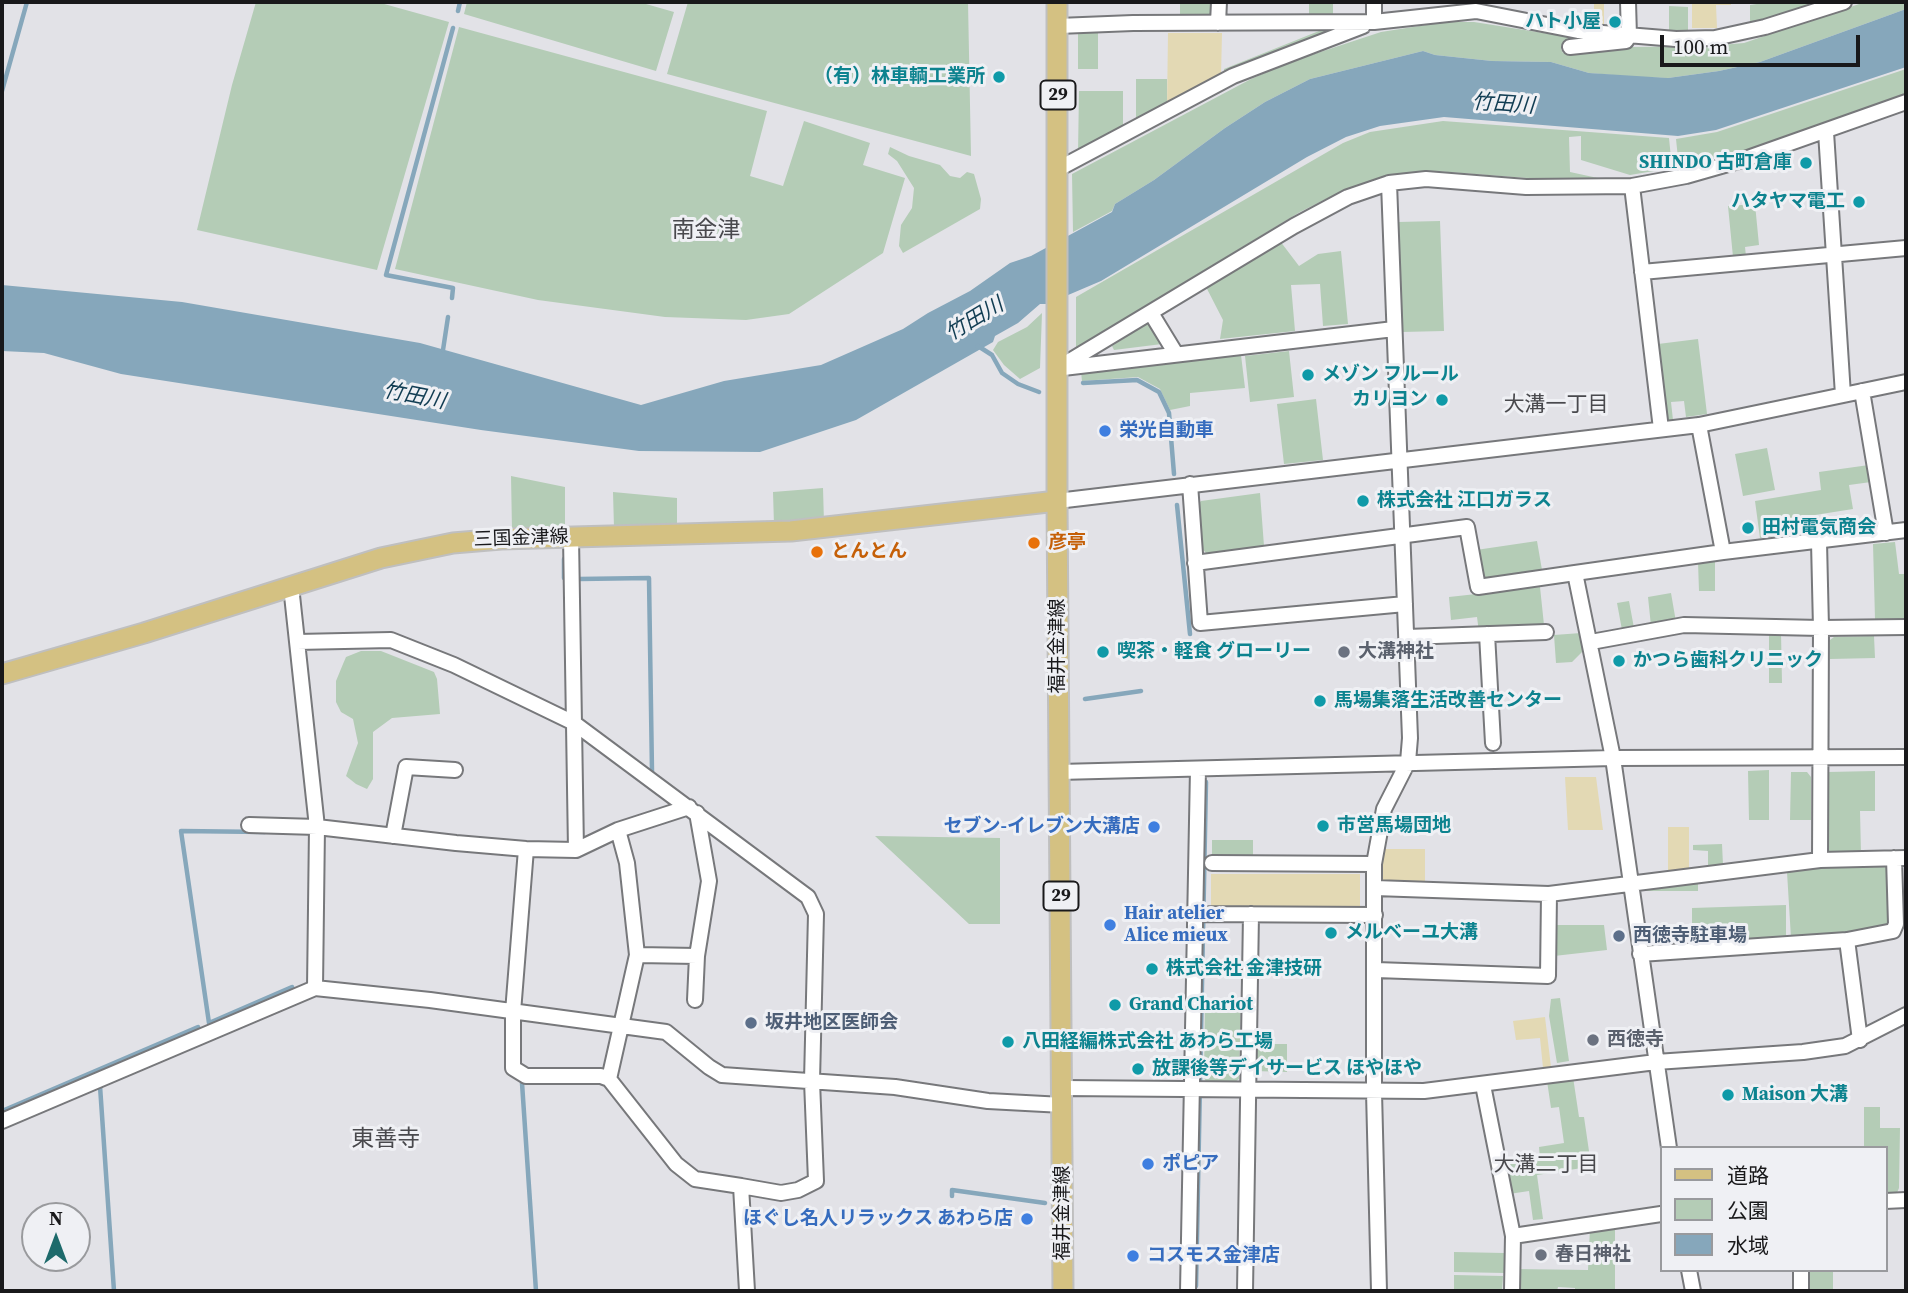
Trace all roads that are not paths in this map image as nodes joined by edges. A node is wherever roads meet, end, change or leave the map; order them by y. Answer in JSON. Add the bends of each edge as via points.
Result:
{"nodes":[{"id":1,"x":1058,"y":2,"type":"edge"},
{"id":2,"x":1219,"y":2,"type":"edge"},
{"id":3,"x":1374,"y":2,"type":"edge"},
{"id":4,"x":1628,"y":2,"type":"edge"},
{"id":5,"x":1844,"y":2,"type":"edge"},
{"id":6,"x":1476,"y":6,"type":"edge"},
{"id":7,"x":1374,"y":22,"type":"junction"},
{"id":8,"x":1218,"y":23,"type":"junction"},
{"id":9,"x":1058,"y":26,"type":"junction"},
{"id":10,"x":1629,"y":36,"type":"junction"},
{"id":11,"x":1570,"y":47,"type":"dead end"},
{"id":12,"x":1906,"y":102,"type":"edge"},
{"id":13,"x":1826,"y":132,"type":"junction"},
{"id":14,"x":1058,"y":169,"type":"junction"},
{"id":15,"x":1389,"y":183,"type":"junction"},
{"id":16,"x":1632,"y":186,"type":"junction"},
{"id":17,"x":1906,"y":248,"type":"edge"},
{"id":18,"x":1835,"y":254,"type":"junction"},
{"id":19,"x":1642,"y":272,"type":"junction"},
{"id":20,"x":1151,"y":313,"type":"junction"},
{"id":21,"x":1394,"y":328,"type":"junction"},
{"id":22,"x":1176,"y":354,"type":"junction"},
{"id":23,"x":1058,"y":364,"type":"junction"},
{"id":24,"x":1906,"y":382,"type":"edge"},
{"id":25,"x":1862,"y":391,"type":"junction"},
{"id":26,"x":1843,"y":395,"type":"junction"},
{"id":27,"x":1699,"y":425,"type":"junction"},
{"id":28,"x":1661,"y":429,"type":"junction"},
{"id":29,"x":1399,"y":459,"type":"junction"},
{"id":30,"x":1190,"y":484,"type":"junction"},
{"id":31,"x":1057,"y":501,"type":"junction"},
{"id":32,"x":1906,"y":530,"type":"edge"},
{"id":33,"x":1886,"y":533,"type":"junction"},
{"id":34,"x":1401,"y":534,"type":"junction"},
{"id":35,"x":571,"y":537,"type":"junction"},
{"id":36,"x":1819,"y":542,"type":"junction"},
{"id":37,"x":1723,"y":552,"type":"junction"},
{"id":38,"x":1195,"y":563,"type":"junction"},
{"id":39,"x":1575,"y":573,"type":"junction"},
{"id":40,"x":291,"y":586,"type":"junction"},
{"id":41,"x":1405,"y":604,"type":"junction"},
{"id":42,"x":1821,"y":628,"type":"junction"},
{"id":43,"x":1906,"y":628,"type":"edge"},
{"id":44,"x":1546,"y":632,"type":"dead end"},
{"id":45,"x":1487,"y":634,"type":"junction"},
{"id":46,"x":1407,"y":637,"type":"junction"},
{"id":47,"x":297,"y":642,"type":"junction"},
{"id":48,"x":1591,"y":642,"type":"junction"},
{"id":49,"x":2,"y":674,"type":"edge"},
{"id":50,"x":574,"y":723,"type":"junction"},
{"id":51,"x":1493,"y":743,"type":"dead end"},
{"id":52,"x":1821,"y":756,"type":"junction"},
{"id":53,"x":1906,"y":757,"type":"edge"},
{"id":54,"x":1613,"y":758,"type":"junction"},
{"id":55,"x":1408,"y":762,"type":"junction"},
{"id":56,"x":1198,"y":769,"type":"junction"},
{"id":57,"x":455,"y":770,"type":"dead end"},
{"id":58,"x":1059,"y":772,"type":"junction"},
{"id":59,"x":693,"y":810,"type":"junction"},
{"id":60,"x":249,"y":825,"type":"dead end"},
{"id":61,"x":317,"y":827,"type":"junction"},
{"id":62,"x":618,"y":830,"type":"junction"},
{"id":63,"x":393,"y":836,"type":"junction"},
{"id":64,"x":526,"y":849,"type":"junction"},
{"id":65,"x":576,"y":850,"type":"junction"},
{"id":66,"x":1900,"y":858,"type":"edge"},
{"id":67,"x":1819,"y":860,"type":"junction"},
{"id":68,"x":1212,"y":863,"type":"dead end"},
{"id":69,"x":1374,"y":864,"type":"junction"},
{"id":70,"x":1630,"y":884,"type":"junction"},
{"id":71,"x":1375,"y":888,"type":"junction"},
{"id":72,"x":1549,"y":894,"type":"junction"},
{"id":73,"x":1195,"y":914,"type":"junction"},
{"id":74,"x":1251,"y":914,"type":"junction"},
{"id":75,"x":1375,"y":915,"type":"junction"},
{"id":76,"x":1847,"y":940,"type":"junction"},
{"id":77,"x":1640,"y":954,"type":"junction"},
{"id":78,"x":637,"y":955,"type":"junction"},
{"id":79,"x":697,"y":956,"type":"junction"},
{"id":80,"x":1376,"y":970,"type":"junction"},
{"id":81,"x":315,"y":988,"type":"junction"},
{"id":82,"x":695,"y":1000,"type":"dead end"},
{"id":83,"x":513,"y":1012,"type":"junction"},
{"id":84,"x":1906,"y":1015,"type":"edge"},
{"id":85,"x":620,"y":1026,"type":"junction"},
{"id":86,"x":1860,"y":1040,"type":"junction"},
{"id":87,"x":1656,"y":1062,"type":"junction"},
{"id":88,"x":609,"y":1079,"type":"junction"},
{"id":89,"x":812,"y":1081,"type":"junction"},
{"id":90,"x":1483,"y":1085,"type":"junction"},
{"id":91,"x":1191,"y":1090,"type":"junction"},
{"id":92,"x":1249,"y":1090,"type":"junction"},
{"id":93,"x":1374,"y":1092,"type":"junction"},
{"id":94,"x":1062,"y":1097,"type":"junction"},
{"id":95,"x":2,"y":1121,"type":"edge"},
{"id":96,"x":1669,"y":1146,"type":"edge"},
{"id":97,"x":741,"y":1186,"type":"junction"},
{"id":98,"x":1906,"y":1200,"type":"edge"},
{"id":99,"x":1887,"y":1201,"type":"edge"},
{"id":100,"x":1660,"y":1214,"type":"edge"},
{"id":101,"x":1513,"y":1236,"type":"junction"},
{"id":102,"x":1689,"y":1272,"type":"edge"},
{"id":103,"x":1801,"y":1272,"type":"edge"},
{"id":104,"x":747,"y":1291,"type":"edge"},
{"id":105,"x":1063,"y":1291,"type":"edge"},
{"id":106,"x":1188,"y":1291,"type":"edge"},
{"id":107,"x":1245,"y":1291,"type":"edge"},
{"id":108,"x":1379,"y":1291,"type":"edge"},
{"id":109,"x":1512,"y":1291,"type":"edge"},
{"id":110,"x":1693,"y":1291,"type":"edge"},
{"id":111,"x":1801,"y":1291,"type":"edge"}],
"edges":[{"from":1,"to":9,"type":"main road","name":"福井金津線","number":"29"},
{"from":2,"to":8,"type":"street"},
{"from":3,"to":7,"type":"street"},
{"from":4,"to":10,"type":"street"},
{"from":5,"to":10,"type":"street","via":[[1715,38]]},
{"from":6,"to":7,"type":"street"},
{"from":6,"to":10,"type":"street","via":[[1578,31]]},
{"from":7,"to":8,"type":"street"},
{"from":7,"to":14,"type":"street","via":[[1233,76]]},
{"from":8,"to":9,"type":"street"},
{"from":9,"to":14,"type":"main road","name":"福井金津線","number":"29"},
{"from":10,"to":11,"type":"street","via":[[1626,41]]},
{"from":12,"to":13,"type":"street"},
{"from":13,"to":16,"type":"street","via":[[1686,176]]},
{"from":13,"to":18,"type":"street"},
{"from":14,"to":23,"type":"main road","name":"福井金津線","number":"29"},
{"from":15,"to":16,"type":"street","via":[[1426,178],[1526,187]]},
{"from":15,"to":20,"type":"street","via":[[1348,197],[1294,226]]},
{"from":15,"to":21,"type":"street"},
{"from":16,"to":19,"type":"street"},
{"from":17,"to":18,"type":"street"},
{"from":18,"to":19,"type":"street"},
{"from":18,"to":26,"type":"street"},
{"from":19,"to":28,"type":"street"},
{"from":20,"to":22,"type":"street"},
{"from":20,"to":23,"type":"street"},
{"from":21,"to":22,"type":"street"},
{"from":21,"to":29,"type":"street"},
{"from":22,"to":23,"type":"street"},
{"from":23,"to":31,"type":"main road","name":"福井金津線","number":"29"},
{"from":24,"to":25,"type":"street"},
{"from":25,"to":26,"type":"street"},
{"from":25,"to":33,"type":"street"},
{"from":26,"to":27,"type":"street"},
{"from":27,"to":28,"type":"street"},
{"from":27,"to":37,"type":"street"},
{"from":28,"to":29,"type":"street"},
{"from":29,"to":30,"type":"street"},
{"from":29,"to":34,"type":"street"},
{"from":30,"to":31,"type":"street"},
{"from":30,"to":38,"type":"street"},
{"from":31,"to":35,"type":"main road","name":"三国金津線","via":[[791,531]]},
{"from":31,"to":58,"type":"main road","name":"福井金津線","number":"29"},
{"from":32,"to":33,"type":"street"},
{"from":33,"to":36,"type":"street"},
{"from":34,"to":38,"type":"street"},
{"from":34,"to":39,"type":"street","via":[[1467,527],[1478,587]]},
{"from":34,"to":41,"type":"street"},
{"from":35,"to":40,"type":"main road","name":"三国金津線","via":[[453,543],[381,558]]},
{"from":35,"to":50,"type":"street"},
{"from":36,"to":37,"type":"street"},
{"from":36,"to":42,"type":"street"},
{"from":37,"to":39,"type":"street"},
{"from":38,"to":41,"type":"street","via":[[1200,623]]},
{"from":39,"to":48,"type":"street"},
{"from":40,"to":47,"type":"street"},
{"from":40,"to":49,"type":"main road","name":"三国金津線"},
{"from":41,"to":46,"type":"street"},
{"from":42,"to":43,"type":"street"},
{"from":42,"to":48,"type":"street","via":[[1684,625]]},
{"from":42,"to":52,"type":"street"},
{"from":44,"to":45,"type":"street"},
{"from":45,"to":46,"type":"street"},
{"from":45,"to":51,"type":"street"},
{"from":46,"to":55,"type":"street"},
{"from":47,"to":50,"type":"street","via":[[391,640]]},
{"from":47,"to":61,"type":"street"},
{"from":48,"to":54,"type":"street"},
{"from":50,"to":59,"type":"street"},
{"from":50,"to":65,"type":"street"},
{"from":52,"to":53,"type":"street"},
{"from":52,"to":54,"type":"street"},
{"from":52,"to":67,"type":"street"},
{"from":54,"to":55,"type":"street"},
{"from":54,"to":70,"type":"street"},
{"from":55,"to":56,"type":"street"},
{"from":55,"to":69,"type":"street","via":[[1384,809]]},
{"from":56,"to":58,"type":"street"},
{"from":56,"to":73,"type":"street"},
{"from":57,"to":63,"type":"street","via":[[406,767]]},
{"from":58,"to":94,"type":"main road","name":"福井金津線","number":"29"},
{"from":59,"to":62,"type":"street"},
{"from":59,"to":79,"type":"street","via":[[709,881]]},
{"from":59,"to":89,"type":"street","via":[[808,897],[816,914]]},
{"from":60,"to":61,"type":"street"},
{"from":61,"to":63,"type":"street"},
{"from":61,"to":81,"type":"street"},
{"from":62,"to":65,"type":"street"},
{"from":62,"to":78,"type":"street","via":[[627,863]]},
{"from":63,"to":64,"type":"street"},
{"from":64,"to":65,"type":"street"},
{"from":64,"to":83,"type":"street"},
{"from":66,"to":67,"type":"street"},
{"from":66,"to":76,"type":"street","via":[[1893,930]]},
{"from":67,"to":70,"type":"street"},
{"from":68,"to":69,"type":"street"},
{"from":69,"to":71,"type":"street"},
{"from":70,"to":72,"type":"street"},
{"from":70,"to":77,"type":"street"},
{"from":71,"to":72,"type":"street"},
{"from":71,"to":75,"type":"street"},
{"from":72,"to":80,"type":"street","via":[[1548,976]]},
{"from":73,"to":74,"type":"street"},
{"from":73,"to":91,"type":"street"},
{"from":74,"to":75,"type":"street"},
{"from":74,"to":92,"type":"street"},
{"from":75,"to":80,"type":"street"},
{"from":76,"to":77,"type":"street"},
{"from":76,"to":86,"type":"street"},
{"from":77,"to":87,"type":"street"},
{"from":78,"to":79,"type":"street"},
{"from":78,"to":85,"type":"street"},
{"from":79,"to":82,"type":"street"},
{"from":80,"to":93,"type":"street"},
{"from":81,"to":83,"type":"street"},
{"from":81,"to":95,"type":"street"},
{"from":83,"to":85,"type":"street"},
{"from":83,"to":88,"type":"street","via":[[513,1068],[526,1076]]},
{"from":84,"to":86,"type":"street"},
{"from":85,"to":88,"type":"street"},
{"from":85,"to":89,"type":"street","via":[[666,1032],[722,1075]]},
{"from":86,"to":87,"type":"street","via":[[1803,1052]]},
{"from":87,"to":90,"type":"street"},
{"from":87,"to":96,"type":"street"},
{"from":88,"to":97,"type":"street","via":[[682,1170],[695,1179]]},
{"from":89,"to":94,"type":"street","via":[[988,1101]]},
{"from":89,"to":97,"type":"street","via":[[816,1181],[781,1193]]},
{"from":90,"to":93,"type":"street"},
{"from":90,"to":101,"type":"street"},
{"from":91,"to":92,"type":"street"},
{"from":91,"to":94,"type":"street"},
{"from":91,"to":106,"type":"street"},
{"from":92,"to":93,"type":"street"},
{"from":92,"to":107,"type":"street"},
{"from":93,"to":108,"type":"street"},
{"from":94,"to":105,"type":"main road","name":"福井金津線","number":"29"},
{"from":97,"to":104,"type":"street"},
{"from":98,"to":99,"type":"street"},
{"from":100,"to":101,"type":"street"},
{"from":101,"to":109,"type":"street"},
{"from":102,"to":110,"type":"street"},
{"from":103,"to":111,"type":"street"}]}
